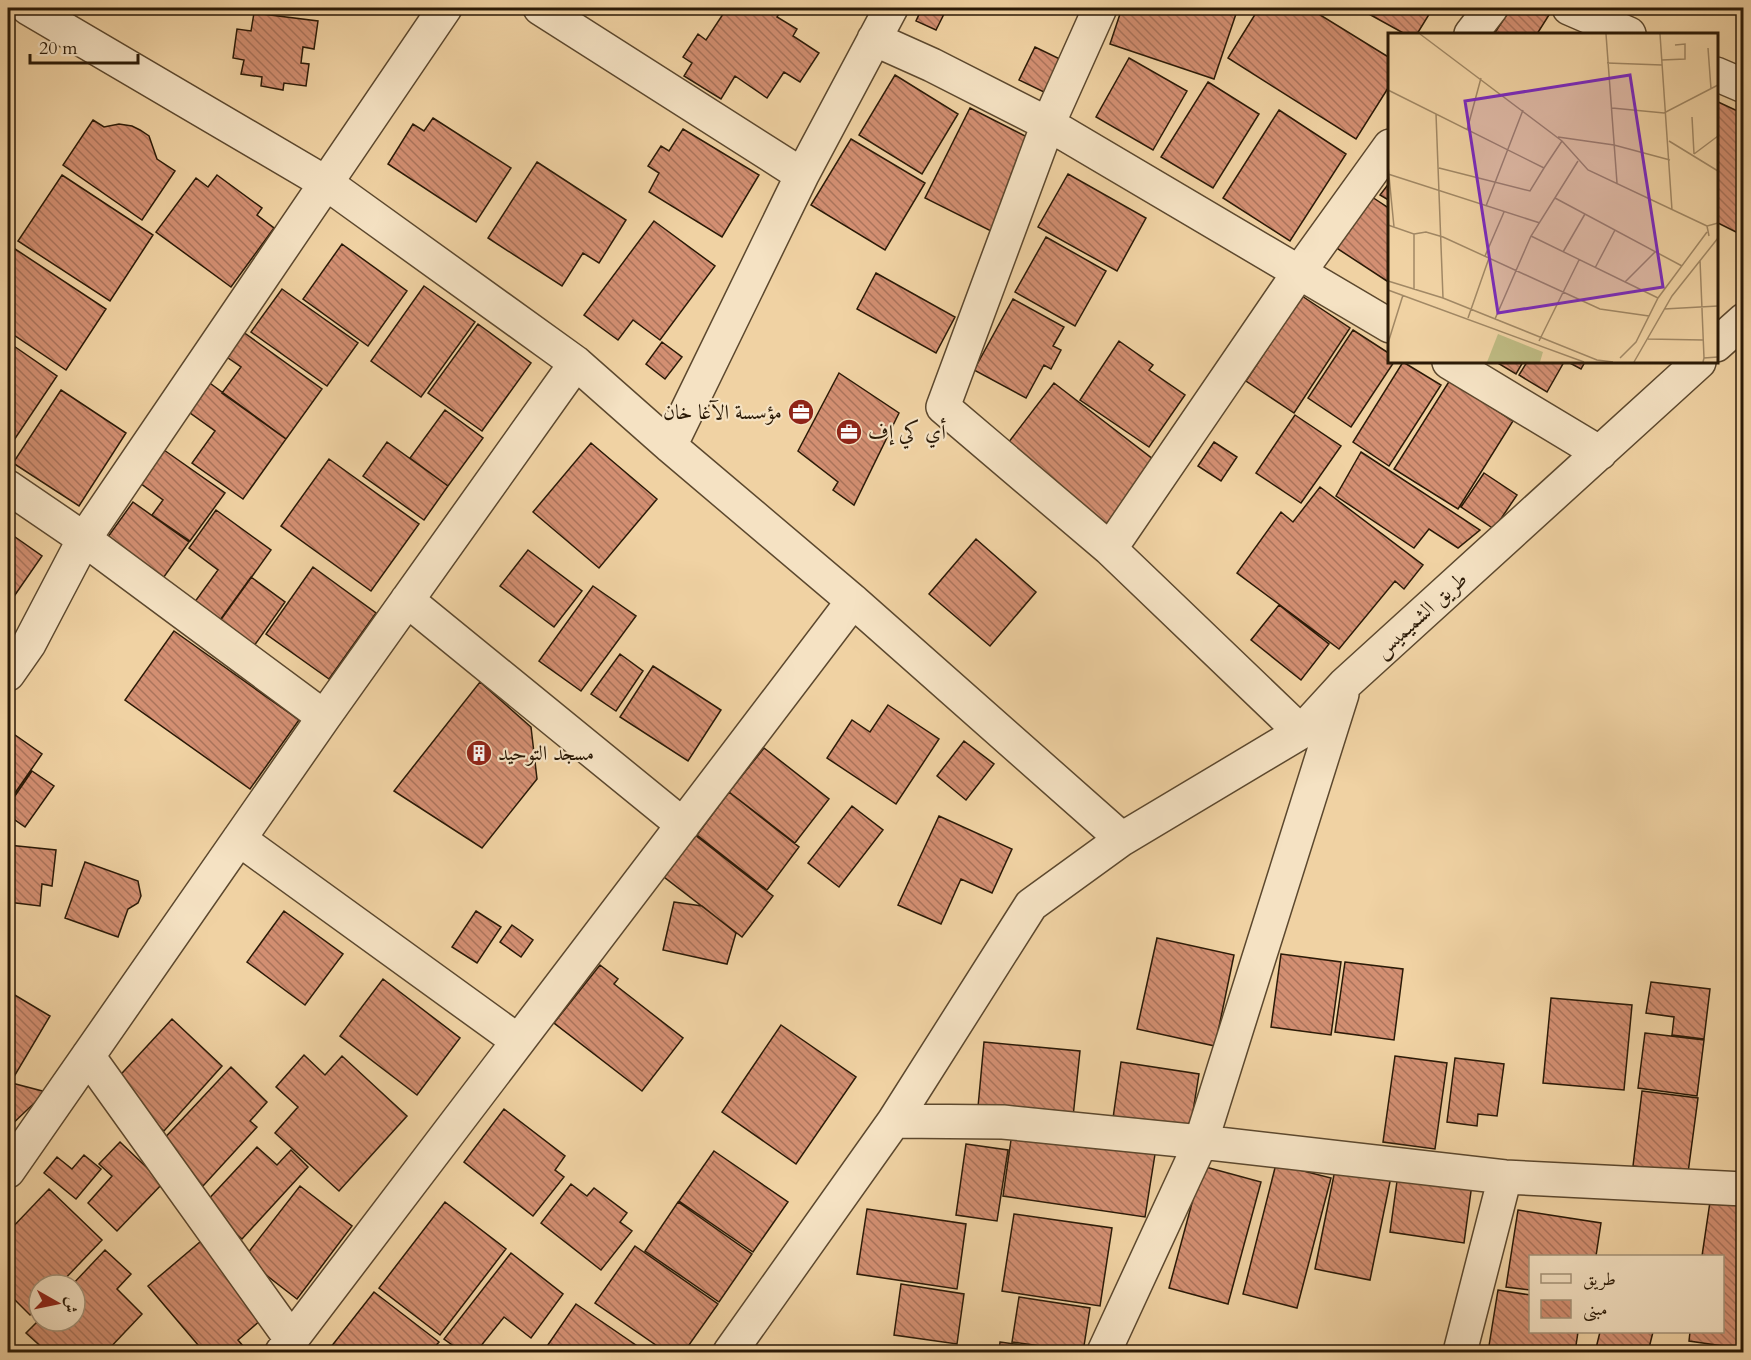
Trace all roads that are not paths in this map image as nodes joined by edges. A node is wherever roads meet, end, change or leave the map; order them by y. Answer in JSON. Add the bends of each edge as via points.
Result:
{"nodes":[{"id":1,"x":28,"y":8,"type":"edge"},
{"id":2,"x":445,"y":8,"type":"edge"},
{"id":3,"x":540,"y":8,"type":"edge"},
{"id":4,"x":891,"y":8,"type":"edge"},
{"id":5,"x":1100,"y":8,"type":"edge"},
{"id":6,"x":1491,"y":8,"type":"edge"},
{"id":7,"x":1569,"y":8,"type":"edge"},
{"id":8,"x":1472,"y":33,"type":"edge"},
{"id":9,"x":1627,"y":33,"type":"edge"},
{"id":10,"x":874,"y":39,"type":"junction"},
{"id":11,"x":1718,"y":75,"type":"edge"},
{"id":12,"x":1743,"y":86,"type":"edge"},
{"id":13,"x":1048,"y":124,"type":"junction"},
{"id":14,"x":1388,"y":147,"type":"edge"},
{"id":15,"x":802,"y":175,"type":"junction"},
{"id":16,"x":326,"y":183,"type":"junction"},
{"id":17,"x":1300,"y":272,"type":"junction"},
{"id":18,"x":1743,"y":320,"type":"edge"},
{"id":19,"x":1388,"y":325,"type":"edge"},
{"id":20,"x":1718,"y":343,"type":"edge"},
{"id":21,"x":576,"y":363,"type":"junction"},
{"id":22,"x":1451,"y":363,"type":"edge"},
{"id":23,"x":1698,"y":363,"type":"edge"},
{"id":24,"x":670,"y":446,"type":"junction"},
{"id":25,"x":1600,"y":453,"type":"junction"},
{"id":26,"x":8,"y":487,"type":"edge"},
{"id":27,"x":84,"y":539,"type":"junction"},
{"id":28,"x":1110,"y":549,"type":"junction"},
{"id":29,"x":407,"y":600,"type":"junction"},
{"id":30,"x":853,"y":601,"type":"junction"},
{"id":31,"x":8,"y":674,"type":"edge"},
{"id":32,"x":1345,"y":684,"type":"junction"},
{"id":33,"x":324,"y":717,"type":"junction"},
{"id":34,"x":1301,"y":732,"type":"junction"},
{"id":35,"x":682,"y":825,"type":"junction"},
{"id":36,"x":240,"y":839,"type":"junction"},
{"id":37,"x":1122,"y":839,"type":"junction"},
{"id":38,"x":518,"y":1041,"type":"junction"},
{"id":39,"x":88,"y":1056,"type":"junction"},
{"id":40,"x":894,"y":1121,"type":"junction"},
{"id":41,"x":1201,"y":1142,"type":"junction"},
{"id":42,"x":8,"y":1171,"type":"edge"},
{"id":43,"x":1505,"y":1177,"type":"junction"},
{"id":44,"x":1743,"y":1189,"type":"edge"},
{"id":45,"x":286,"y":1346,"type":"edge"},
{"id":46,"x":730,"y":1353,"type":"edge"},
{"id":47,"x":1104,"y":1353,"type":"edge"},
{"id":48,"x":1460,"y":1353,"type":"edge"}],
"edges":[{"from":1,"to":16,"type":"street"},
{"from":2,"to":16,"type":"street"},
{"from":3,"to":15,"type":"street"},
{"from":4,"to":10,"type":"street"},
{"from":5,"to":13,"type":"street"},
{"from":6,"to":8,"type":"street"},
{"from":7,"to":9,"type":"street"},
{"from":10,"to":13,"type":"street"},
{"from":10,"to":15,"type":"street"},
{"from":11,"to":12,"type":"street"},
{"from":13,"to":17,"type":"street"},
{"from":13,"to":28,"type":"street","via":[[943,407]]},
{"from":14,"to":17,"type":"street"},
{"from":15,"to":24,"type":"street"},
{"from":16,"to":21,"type":"street"},
{"from":16,"to":27,"type":"street"},
{"from":17,"to":19,"type":"street"},
{"from":17,"to":28,"type":"street"},
{"from":18,"to":20,"type":"street"},
{"from":21,"to":24,"type":"street"},
{"from":21,"to":29,"type":"street"},
{"from":22,"to":25,"type":"street"},
{"from":23,"to":25,"type":"street","name":"طريق الشميميس"},
{"from":24,"to":30,"type":"street"},
{"from":25,"to":32,"type":"street","name":"طريق الشميميس"},
{"from":26,"to":27,"type":"street"},
{"from":27,"to":31,"type":"street","via":[[29,644]]},
{"from":27,"to":33,"type":"street"},
{"from":28,"to":34,"type":"street"},
{"from":29,"to":33,"type":"street"},
{"from":29,"to":35,"type":"street"},
{"from":30,"to":35,"type":"street"},
{"from":30,"to":37,"type":"street"},
{"from":32,"to":34,"type":"street","name":"طريق الشميميس"},
{"from":32,"to":41,"type":"street"},
{"from":33,"to":36,"type":"street"},
{"from":34,"to":37,"type":"street","name":"طريق الشميميس"},
{"from":35,"to":38,"type":"street"},
{"from":36,"to":38,"type":"street"},
{"from":36,"to":39,"type":"street"},
{"from":37,"to":40,"type":"street","name":"طريق الشميميس","via":[[1031,905]]},
{"from":38,"to":45,"type":"street"},
{"from":39,"to":42,"type":"street"},
{"from":39,"to":45,"type":"street"},
{"from":40,"to":41,"type":"street","via":[[1003,1122]]},
{"from":40,"to":46,"type":"street","name":"طريق الشميميس"},
{"from":41,"to":43,"type":"street"},
{"from":41,"to":47,"type":"street"},
{"from":43,"to":44,"type":"street"},
{"from":43,"to":48,"type":"street"}]}
